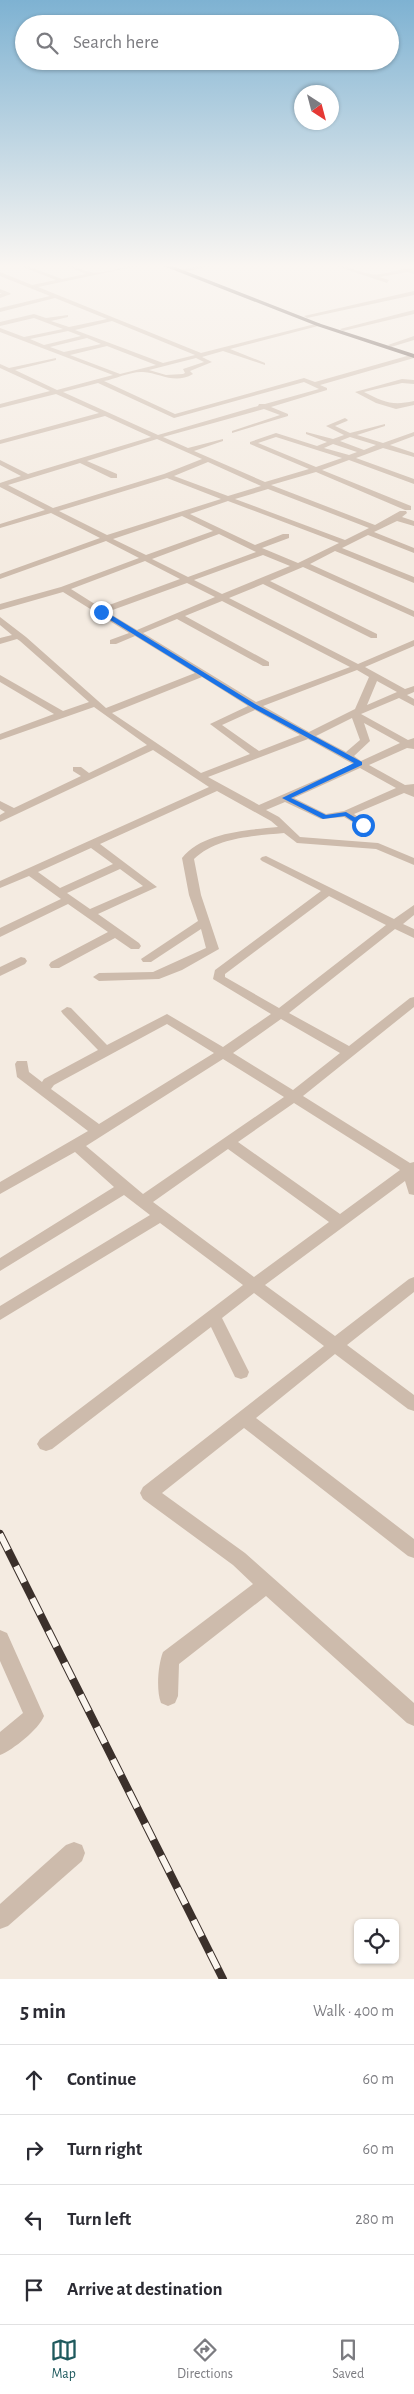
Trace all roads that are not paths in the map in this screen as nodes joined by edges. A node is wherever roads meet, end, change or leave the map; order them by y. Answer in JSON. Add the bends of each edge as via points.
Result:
{"nodes":[{"id":1,"x":73,"y":357,"type":"edge"},
{"id":2,"x":143,"y":357,"type":"edge"},
{"id":3,"x":194,"y":357,"type":"edge"},
{"id":4,"x":201,"y":357,"type":"edge"},
{"id":5,"x":244,"y":357,"type":"edge"},
{"id":6,"x":409,"y":357,"type":"edge"},
{"id":7,"x":54,"y":359,"type":"dead end"},
{"id":8,"x":263,"y":364,"type":"dead end"},
{"id":9,"x":163,"y":365,"type":"junction"},
{"id":10,"x":0,"y":366,"type":"edge"},
{"id":11,"x":5,"y":370,"type":"edge"},
{"id":12,"x":142,"y":370,"type":"junction"},
{"id":13,"x":120,"y":376,"type":"junction"},
{"id":14,"x":98,"y":381,"type":"junction"},
{"id":15,"x":414,"y":382,"type":"edge"},
{"id":16,"x":316,"y":384,"type":"junction"},
{"id":17,"x":54,"y":392,"type":"junction"},
{"id":18,"x":240,"y":398,"type":"junction"},
{"id":19,"x":414,"y":403,"type":"edge"},
{"id":20,"x":0,"y":406,"type":"edge"},
{"id":21,"x":263,"y":406,"type":"junction"},
{"id":22,"x":105,"y":414,"type":"junction"},
{"id":23,"x":345,"y":420,"type":"dead end"},
{"id":24,"x":383,"y":424,"type":"dead end"},
{"id":25,"x":234,"y":432,"type":"dead end"},
{"id":26,"x":308,"y":433,"type":"dead end"},
{"id":27,"x":414,"y":434,"type":"edge"},
{"id":28,"x":350,"y":435,"type":"junction"},
{"id":29,"x":157,"y":438,"type":"junction"},
{"id":30,"x":221,"y":440,"type":"dead end"},
{"id":31,"x":333,"y":441,"type":"junction"},
{"id":32,"x":0,"y":442,"type":"edge"},
{"id":33,"x":385,"y":444,"type":"junction"},
{"id":34,"x":317,"y":448,"type":"junction"},
{"id":35,"x":188,"y":450,"type":"junction"},
{"id":36,"x":364,"y":452,"type":"junction"},
{"id":37,"x":414,"y":455,"type":"edge"},
{"id":38,"x":350,"y":458,"type":"junction"},
{"id":39,"x":209,"y":459,"type":"junction"},
{"id":40,"x":82,"y":461,"type":"junction"},
{"id":41,"x":0,"y":462,"type":"edge"},
{"id":42,"x":315,"y":470,"type":"junction"},
{"id":43,"x":114,"y":476,"type":"dead end"},
{"id":44,"x":167,"y":476,"type":"junction"},
{"id":45,"x":28,"y":477,"type":"junction"},
{"id":46,"x":414,"y":482,"type":"edge"},
{"id":47,"x":108,"y":484,"type":"dead end"},
{"id":48,"x":1,"y":485,"type":"edge"},
{"id":49,"x":267,"y":485,"type":"junction"},
{"id":50,"x":122,"y":490,"type":"junction"},
{"id":51,"x":224,"y":498,"type":"junction"},
{"id":52,"x":411,"y":506,"type":"edge"},
{"id":53,"x":53,"y":510,"type":"junction"},
{"id":54,"x":182,"y":513,"type":"junction"},
{"id":55,"x":396,"y":518,"type":"junction"},
{"id":56,"x":414,"y":524,"type":"edge"},
{"id":57,"x":0,"y":526,"type":"edge"},
{"id":58,"x":371,"y":530,"type":"junction"},
{"id":59,"x":219,"y":531,"type":"junction"},
{"id":60,"x":286,"y":536,"type":"dead end"},
{"id":61,"x":107,"y":538,"type":"junction"},
{"id":62,"x":346,"y":543,"type":"junction"},
{"id":63,"x":336,"y":548,"type":"junction"},
{"id":64,"x":259,"y":550,"type":"junction"},
{"id":65,"x":414,"y":551,"type":"edge"},
{"id":66,"x":145,"y":559,"type":"junction"},
{"id":67,"x":300,"y":565,"type":"junction"},
{"id":68,"x":0,"y":577,"type":"edge"},
{"id":69,"x":187,"y":580,"type":"junction"},
{"id":70,"x":264,"y":580,"type":"junction"},
{"id":71,"x":414,"y":580,"type":"edge"},
{"id":72,"x":64,"y":589,"type":"junction"},
{"id":73,"x":222,"y":597,"type":"junction"},
{"id":74,"x":0,"y":607,"type":"edge"},
{"id":75,"x":101,"y":612,"type":"junction"},
{"id":76,"x":414,"y":614,"type":"edge"},
{"id":77,"x":180,"y":617,"type":"junction"},
{"id":78,"x":0,"y":620,"type":"edge"},
{"id":79,"x":136,"y":633,"type":"junction"},
{"id":80,"x":18,"y":636,"type":"junction"},
{"id":81,"x":374,"y":636,"type":"dead end"},
{"id":82,"x":0,"y":641,"type":"edge"},
{"id":83,"x":113,"y":642,"type":"dead end"},
{"id":84,"x":414,"y":643,"type":"edge"},
{"id":85,"x":266,"y":664,"type":"dead end"},
{"id":86,"x":358,"y":667,"type":"junction"},
{"id":87,"x":202,"y":674,"type":"junction"},
{"id":88,"x":374,"y":676,"type":"junction"},
{"id":89,"x":1,"y":679,"type":"edge"},
{"id":90,"x":406,"y":692,"type":"edge"},
{"id":91,"x":96,"y":703,"type":"junction"},
{"id":92,"x":414,"y":704,"type":"edge"},
{"id":93,"x":255,"y":706,"type":"junction"},
{"id":94,"x":105,"y":712,"type":"junction"},
{"id":95,"x":358,"y":713,"type":"junction"},
{"id":96,"x":62,"y":715,"type":"junction"},
{"id":97,"x":360,"y":728,"type":"junction"},
{"id":98,"x":310,"y":735,"type":"junction"},
{"id":99,"x":0,"y":737,"type":"edge"},
{"id":100,"x":409,"y":743,"type":"edge"},
{"id":101,"x":153,"y":746,"type":"junction"},
{"id":102,"x":258,"y":755,"type":"junction"},
{"id":103,"x":348,"y":756,"type":"junction"},
{"id":104,"x":360,"y":763,"type":"junction"},
{"id":105,"x":77,"y":769,"type":"dead end"},
{"id":106,"x":87,"y":776,"type":"junction"},
{"id":107,"x":200,"y":777,"type":"junction"},
{"id":108,"x":217,"y":787,"type":"junction"},
{"id":109,"x":411,"y":789,"type":"edge"},
{"id":110,"x":286,"y":798,"type":"junction"},
{"id":111,"x":0,"y":804,"type":"edge"},
{"id":112,"x":257,"y":810,"type":"junction"},
{"id":113,"x":13,"y":813,"type":"junction"},
{"id":114,"x":346,"y":814,"type":"junction"},
{"id":115,"x":0,"y":819,"type":"edge"},
{"id":116,"x":363,"y":825,"type":"dead end"},
{"id":117,"x":285,"y":830,"type":"junction"},
{"id":118,"x":92,"y":843,"type":"junction"},
{"id":119,"x":266,"y":859,"type":"dead end"},
{"id":120,"x":414,"y":862,"type":"edge"},
{"id":121,"x":121,"y":864,"type":"junction"},
{"id":122,"x":28,"y":871,"type":"junction"},
{"id":123,"x":0,"y":885,"type":"edge"},
{"id":124,"x":328,"y":890,"type":"junction"},
{"id":125,"x":65,"y":896,"type":"junction"},
{"id":126,"x":414,"y":909,"type":"edge"},
{"id":127,"x":90,"y":913,"type":"junction"},
{"id":128,"x":204,"y":922,"type":"junction"},
{"id":129,"x":394,"y":924,"type":"junction"},
{"id":130,"x":117,"y":932,"type":"junction"},
{"id":131,"x":0,"y":933,"type":"edge"},
{"id":132,"x":414,"y":934,"type":"edge"},
{"id":133,"x":135,"y":946,"type":"dead end"},
{"id":134,"x":147,"y":958,"type":"dead end"},
{"id":135,"x":21,"y":962,"type":"dead end"},
{"id":136,"x":55,"y":965,"type":"dead end"},
{"id":137,"x":0,"y":972,"type":"edge"},
{"id":138,"x":99,"y":977,"type":"dead end"},
{"id":139,"x":414,"y":1001,"type":"edge"},
{"id":140,"x":67,"y":1011,"type":"dead end"},
{"id":141,"x":280,"y":1013,"type":"junction"},
{"id":142,"x":106,"y":1050,"type":"junction"},
{"id":143,"x":349,"y":1052,"type":"junction"},
{"id":144,"x":222,"y":1054,"type":"junction"},
{"id":145,"x":22,"y":1064,"type":"dead end"},
{"id":146,"x":43,"y":1090,"type":"junction"},
{"id":147,"x":293,"y":1097,"type":"junction"},
{"id":148,"x":98,"y":1131,"type":"junction"},
{"id":149,"x":230,"y":1142,"type":"junction"},
{"id":150,"x":76,"y":1145,"type":"junction"},
{"id":151,"x":412,"y":1169,"type":"edge"},
{"id":152,"x":124,"y":1188,"type":"junction"},
{"id":153,"x":0,"y":1190,"type":"edge"},
{"id":154,"x":414,"y":1190,"type":"edge"},
{"id":155,"x":142,"y":1202,"type":"junction"},
{"id":156,"x":160,"y":1216,"type":"junction"},
{"id":157,"x":339,"y":1221,"type":"junction"},
{"id":158,"x":0,"y":1265,"type":"edge"},
{"id":159,"x":414,"y":1283,"type":"edge"},
{"id":160,"x":254,"y":1285,"type":"junction"},
{"id":161,"x":0,"y":1314,"type":"edge"},
{"id":162,"x":213,"y":1316,"type":"junction"},
{"id":163,"x":333,"y":1345,"type":"junction"},
{"id":164,"x":241,"y":1372,"type":"dead end"},
{"id":165,"x":414,"y":1404,"type":"edge"},
{"id":166,"x":243,"y":1417,"type":"junction"},
{"id":167,"x":46,"y":1444,"type":"dead end"},
{"id":168,"x":414,"y":1550,"type":"edge"},
{"id":169,"x":267,"y":1584,"type":"junction"},
{"id":170,"x":0,"y":1639,"type":"edge"},
{"id":171,"x":168,"y":1696,"type":"dead end"},
{"id":172,"x":414,"y":1716,"type":"edge"},
{"id":173,"x":0,"y":1745,"type":"edge"},
{"id":174,"x":74,"y":1853,"type":"dead end"},
{"id":175,"x":0,"y":1918,"type":"edge"}],
"edges":[{"from":1,"to":13,"type":"street"},
{"from":2,"to":9,"type":"street"},
{"from":3,"to":9,"type":"street"},
{"from":4,"to":12,"type":"street","via":[[209,362],[185,370],[190,374],[177,378],[170,379]]},
{"from":5,"to":8,"type":"street"},
{"from":6,"to":16,"type":"street"},
{"from":7,"to":11,"type":"street"},
{"from":9,"to":12,"type":"street"},
{"from":10,"to":11,"type":"street"},
{"from":11,"to":17,"type":"street"},
{"from":12,"to":13,"type":"street"},
{"from":13,"to":14,"type":"street"},
{"from":14,"to":17,"type":"street"},
{"from":14,"to":18,"type":"street","via":[[174,416]]},
{"from":15,"to":19,"type":"street","via":[[402,381],[358,392],[396,407]]},
{"from":16,"to":18,"type":"street","via":[[304,380]]},
{"from":16,"to":21,"type":"street","via":[[326,389]]},
{"from":17,"to":20,"type":"street"},
{"from":17,"to":22,"type":"street"},
{"from":18,"to":21,"type":"street"},
{"from":21,"to":25,"type":"street","via":[[286,415]]},
{"from":21,"to":29,"type":"street"},
{"from":22,"to":29,"type":"street"},
{"from":22,"to":32,"type":"street"},
{"from":23,"to":28,"type":"street","via":[[329,426]]},
{"from":24,"to":28,"type":"street"},
{"from":26,"to":31,"type":"street"},
{"from":27,"to":33,"type":"street"},
{"from":28,"to":31,"type":"street"},
{"from":28,"to":33,"type":"street"},
{"from":29,"to":35,"type":"street"},
{"from":29,"to":40,"type":"street"},
{"from":30,"to":35,"type":"street"},
{"from":31,"to":34,"type":"street"},
{"from":31,"to":36,"type":"street"},
{"from":33,"to":36,"type":"street"},
{"from":33,"to":37,"type":"street"},
{"from":34,"to":38,"type":"street"},
{"from":34,"to":42,"type":"street","via":[[276,435],[252,443]]},
{"from":35,"to":39,"type":"street"},
{"from":36,"to":38,"type":"street"},
{"from":38,"to":42,"type":"street"},
{"from":38,"to":46,"type":"street"},
{"from":39,"to":44,"type":"street"},
{"from":39,"to":49,"type":"street"},
{"from":40,"to":43,"type":"street"},
{"from":40,"to":45,"type":"street"},
{"from":41,"to":45,"type":"street"},
{"from":42,"to":49,"type":"street"},
{"from":42,"to":52,"type":"street"},
{"from":44,"to":50,"type":"street"},
{"from":44,"to":51,"type":"street"},
{"from":45,"to":48,"type":"street"},
{"from":47,"to":50,"type":"street"},
{"from":48,"to":53,"type":"street"},
{"from":49,"to":51,"type":"street"},
{"from":49,"to":58,"type":"street"},
{"from":50,"to":53,"type":"street"},
{"from":51,"to":54,"type":"street"},
{"from":51,"to":62,"type":"street"},
{"from":52,"to":55,"type":"street"},
{"from":53,"to":57,"type":"street"},
{"from":53,"to":61,"type":"street"},
{"from":54,"to":59,"type":"street"},
{"from":54,"to":61,"type":"street"},
{"from":55,"to":56,"type":"street"},
{"from":55,"to":58,"type":"street"},
{"from":58,"to":62,"type":"street"},
{"from":58,"to":65,"type":"street"},
{"from":59,"to":64,"type":"street"},
{"from":59,"to":66,"type":"street"},
{"from":60,"to":64,"type":"street"},
{"from":61,"to":66,"type":"street"},
{"from":61,"to":68,"type":"street"},
{"from":62,"to":63,"type":"street"},
{"from":63,"to":67,"type":"street"},
{"from":63,"to":71,"type":"street"},
{"from":64,"to":67,"type":"street"},
{"from":64,"to":69,"type":"street"},
{"from":66,"to":69,"type":"street"},
{"from":66,"to":72,"type":"street"},
{"from":67,"to":70,"type":"street"},
{"from":67,"to":76,"type":"street"},
{"from":69,"to":73,"type":"street"},
{"from":69,"to":75,"type":"street"},
{"from":70,"to":73,"type":"street"},
{"from":70,"to":81,"type":"street"},
{"from":72,"to":74,"type":"street"},
{"from":72,"to":75,"type":"street"},
{"from":73,"to":77,"type":"street"},
{"from":73,"to":86,"type":"street"},
{"from":75,"to":79,"type":"street"},
{"from":77,"to":79,"type":"street"},
{"from":77,"to":85,"type":"street"},
{"from":78,"to":80,"type":"street"},
{"from":79,"to":83,"type":"street"},
{"from":79,"to":87,"type":"street"},
{"from":80,"to":82,"type":"street"},
{"from":80,"to":91,"type":"street"},
{"from":84,"to":86,"type":"street"},
{"from":86,"to":88,"type":"street"},
{"from":86,"to":93,"type":"street"},
{"from":87,"to":93,"type":"street"},
{"from":87,"to":94,"type":"street"},
{"from":88,"to":90,"type":"street"},
{"from":88,"to":95,"type":"street"},
{"from":89,"to":96,"type":"street"},
{"from":90,"to":92,"type":"street"},
{"from":90,"to":95,"type":"street"},
{"from":91,"to":94,"type":"street"},
{"from":91,"to":96,"type":"street"},
{"from":93,"to":98,"type":"street"},
{"from":93,"to":102,"type":"street","via":[[215,724]]},
{"from":94,"to":101,"type":"street"},
{"from":95,"to":97,"type":"street"},
{"from":95,"to":98,"type":"street"},
{"from":95,"to":100,"type":"street"},
{"from":96,"to":99,"type":"street"},
{"from":97,"to":100,"type":"street"},
{"from":97,"to":103,"type":"street","via":[[365,741]]},
{"from":98,"to":102,"type":"street"},
{"from":98,"to":103,"type":"street"},
{"from":100,"to":104,"type":"street"},
{"from":101,"to":106,"type":"street"},
{"from":101,"to":107,"type":"street"},
{"from":102,"to":107,"type":"street"},
{"from":103,"to":104,"type":"street"},
{"from":104,"to":109,"type":"street"},
{"from":104,"to":110,"type":"street"},
{"from":105,"to":106,"type":"street"},
{"from":106,"to":113,"type":"street"},
{"from":107,"to":108,"type":"street"},
{"from":108,"to":112,"type":"street"},
{"from":108,"to":118,"type":"street"},
{"from":109,"to":114,"type":"street"},
{"from":110,"to":112,"type":"street"},
{"from":110,"to":114,"type":"street","via":[[325,817]]},
{"from":111,"to":113,"type":"street"},
{"from":112,"to":117,"type":"street","via":[[275,819]]},
{"from":113,"to":115,"type":"street"},
{"from":114,"to":116,"type":"street"},
{"from":117,"to":120,"type":"street","via":[[297,840],[378,846]]},
{"from":117,"to":128,"type":"street","via":[[241,834],[191,854],[187,862]]},
{"from":118,"to":121,"type":"street"},
{"from":118,"to":122,"type":"street"},
{"from":119,"to":124,"type":"street"},
{"from":121,"to":125,"type":"street"},
{"from":121,"to":127,"type":"street","via":[[151,887]]},
{"from":122,"to":123,"type":"street"},
{"from":122,"to":125,"type":"street"},
{"from":124,"to":129,"type":"street"},
{"from":124,"to":141,"type":"street","via":[[219,973],[220,979]]},
{"from":125,"to":127,"type":"street"},
{"from":125,"to":131,"type":"street"},
{"from":126,"to":129,"type":"street"},
{"from":127,"to":130,"type":"street"},
{"from":128,"to":134,"type":"street"},
{"from":128,"to":138,"type":"street","via":[[213,949],[196,958],[155,976]]},
{"from":129,"to":132,"type":"street"},
{"from":129,"to":141,"type":"street"},
{"from":130,"to":133,"type":"street"},
{"from":130,"to":136,"type":"street"},
{"from":135,"to":137,"type":"street"},
{"from":139,"to":143,"type":"street"},
{"from":140,"to":142,"type":"street"},
{"from":141,"to":143,"type":"street"},
{"from":141,"to":144,"type":"street"},
{"from":142,"to":144,"type":"street","via":[[167,1018]]},
{"from":142,"to":146,"type":"street","via":[[49,1082]]},
{"from":143,"to":147,"type":"street"},
{"from":144,"to":147,"type":"street"},
{"from":144,"to":148,"type":"street"},
{"from":145,"to":146,"type":"street","via":[[22,1074]]},
{"from":146,"to":148,"type":"street"},
{"from":147,"to":149,"type":"street"},
{"from":147,"to":151,"type":"street"},
{"from":148,"to":150,"type":"street"},
{"from":149,"to":155,"type":"street"},
{"from":149,"to":157,"type":"street"},
{"from":150,"to":152,"type":"street"},
{"from":150,"to":153,"type":"street"},
{"from":151,"to":154,"type":"street"},
{"from":151,"to":157,"type":"street"},
{"from":152,"to":155,"type":"street"},
{"from":152,"to":158,"type":"street"},
{"from":155,"to":156,"type":"street"},
{"from":156,"to":160,"type":"street"},
{"from":156,"to":161,"type":"street"},
{"from":157,"to":160,"type":"street"},
{"from":159,"to":163,"type":"street"},
{"from":160,"to":162,"type":"street"},
{"from":160,"to":163,"type":"street"},
{"from":162,"to":164,"type":"street"},
{"from":162,"to":167,"type":"street"},
{"from":163,"to":165,"type":"street"},
{"from":163,"to":166,"type":"street"},
{"from":166,"to":168,"type":"street"},
{"from":166,"to":169,"type":"street","via":[[149,1493],[239,1558]]},
{"from":169,"to":171,"type":"street","via":[[170,1659]]},
{"from":169,"to":172,"type":"street"},
{"from":170,"to":173,"type":"street","via":[[34,1716]]},
{"from":174,"to":175,"type":"street"}]}
